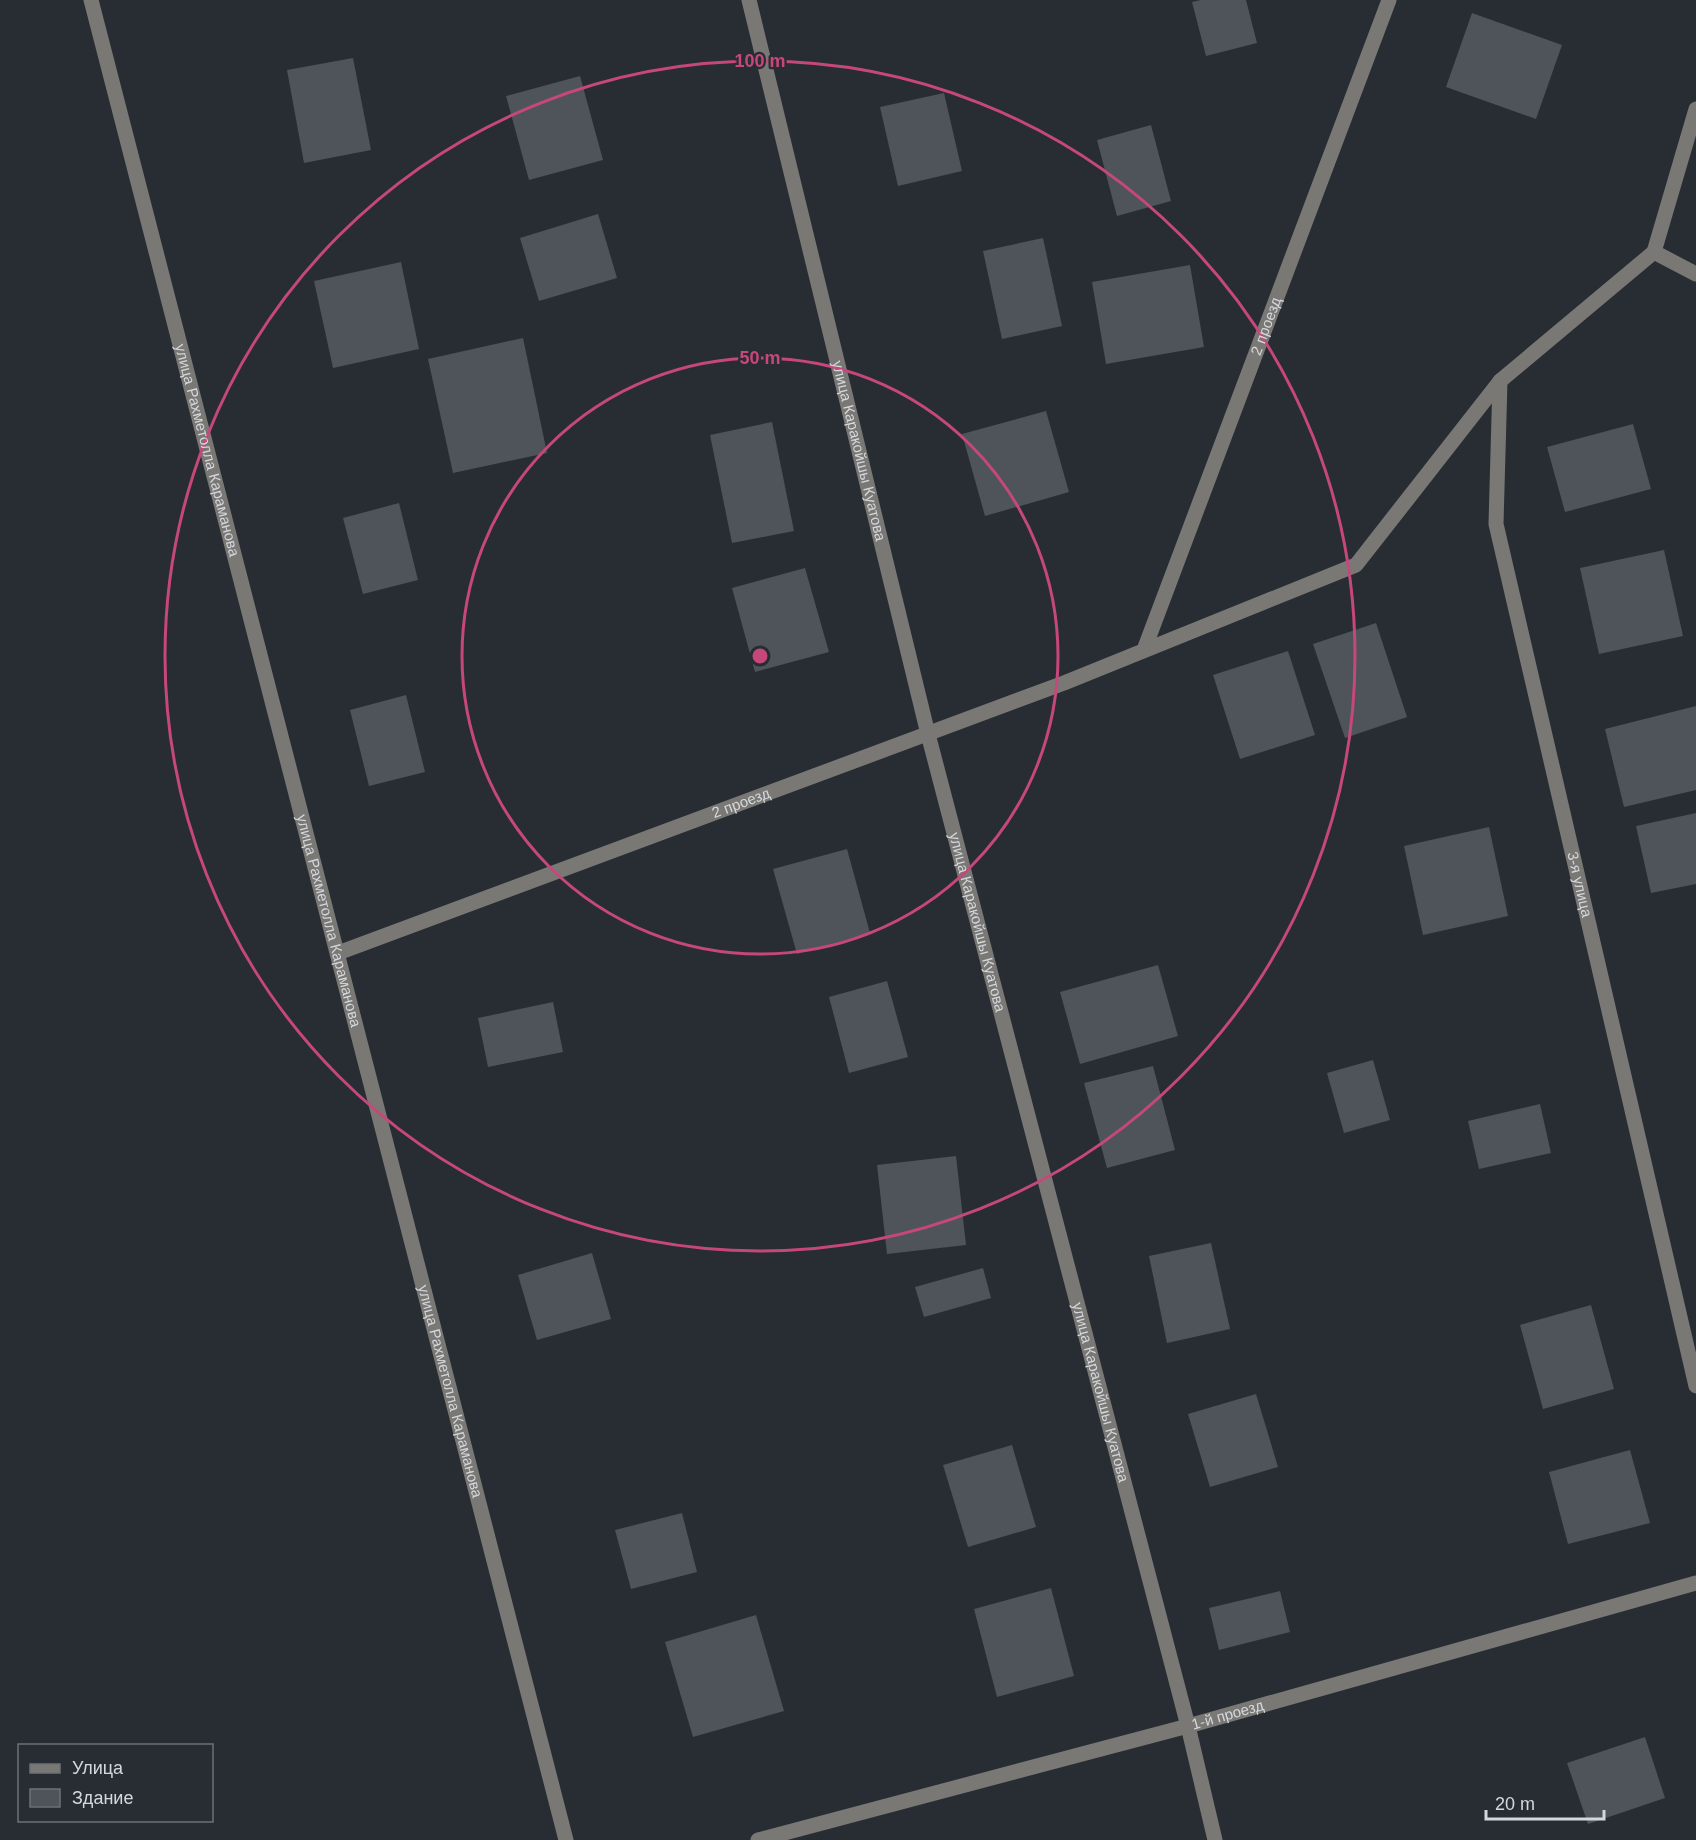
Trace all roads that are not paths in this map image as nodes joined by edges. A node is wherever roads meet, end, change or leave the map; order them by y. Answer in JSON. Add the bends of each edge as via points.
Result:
{"nodes":[{"id":1,"x":91,"y":0,"type":"edge"},
{"id":2,"x":749,"y":0,"type":"edge"},
{"id":3,"x":1389,"y":0,"type":"edge"},
{"id":4,"x":1696,"y":109,"type":"edge"},
{"id":5,"x":1654,"y":252,"type":"junction"},
{"id":6,"x":1696,"y":274,"type":"edge"},
{"id":7,"x":1500,"y":381,"type":"junction"},
{"id":8,"x":1144,"y":650,"type":"junction"},
{"id":9,"x":928,"y":734,"type":"junction"},
{"id":10,"x":338,"y":953,"type":"junction"},
{"id":11,"x":1696,"y":1386,"type":"edge"},
{"id":12,"x":1696,"y":1583,"type":"edge"},
{"id":13,"x":1188,"y":1726,"type":"junction"},
{"id":14,"x":566,"y":1840,"type":"edge"},
{"id":15,"x":758,"y":1840,"type":"edge"},
{"id":16,"x":1215,"y":1840,"type":"edge"}],
"edges":[{"from":1,"to":10,"type":"street","name":"улица Рахметолла Караманова"},
{"from":2,"to":9,"type":"street","name":"улица Каракойшы Куатова"},
{"from":3,"to":8,"type":"street","name":"2 проезд"},
{"from":4,"to":5,"type":"street"},
{"from":5,"to":6,"type":"street"},
{"from":5,"to":7,"type":"street","name":"2 проезд"},
{"from":7,"to":8,"type":"street","name":"2 проезд","via":[[1356,565]]},
{"from":7,"to":11,"type":"street","name":"3-я улица","via":[[1496,525]]},
{"from":8,"to":9,"type":"street","name":"2 проезд"},
{"from":9,"to":10,"type":"street","name":"2 проезд"},
{"from":9,"to":13,"type":"street","name":"улица Каракойшы Куатова"},
{"from":10,"to":14,"type":"street","name":"улица Рахметолла Караманова"},
{"from":12,"to":13,"type":"street","name":"1-й проезд"},
{"from":13,"to":15,"type":"street","name":"1-й проезд"},
{"from":13,"to":16,"type":"street","name":"улица Каракойшы Куатова"}]}
